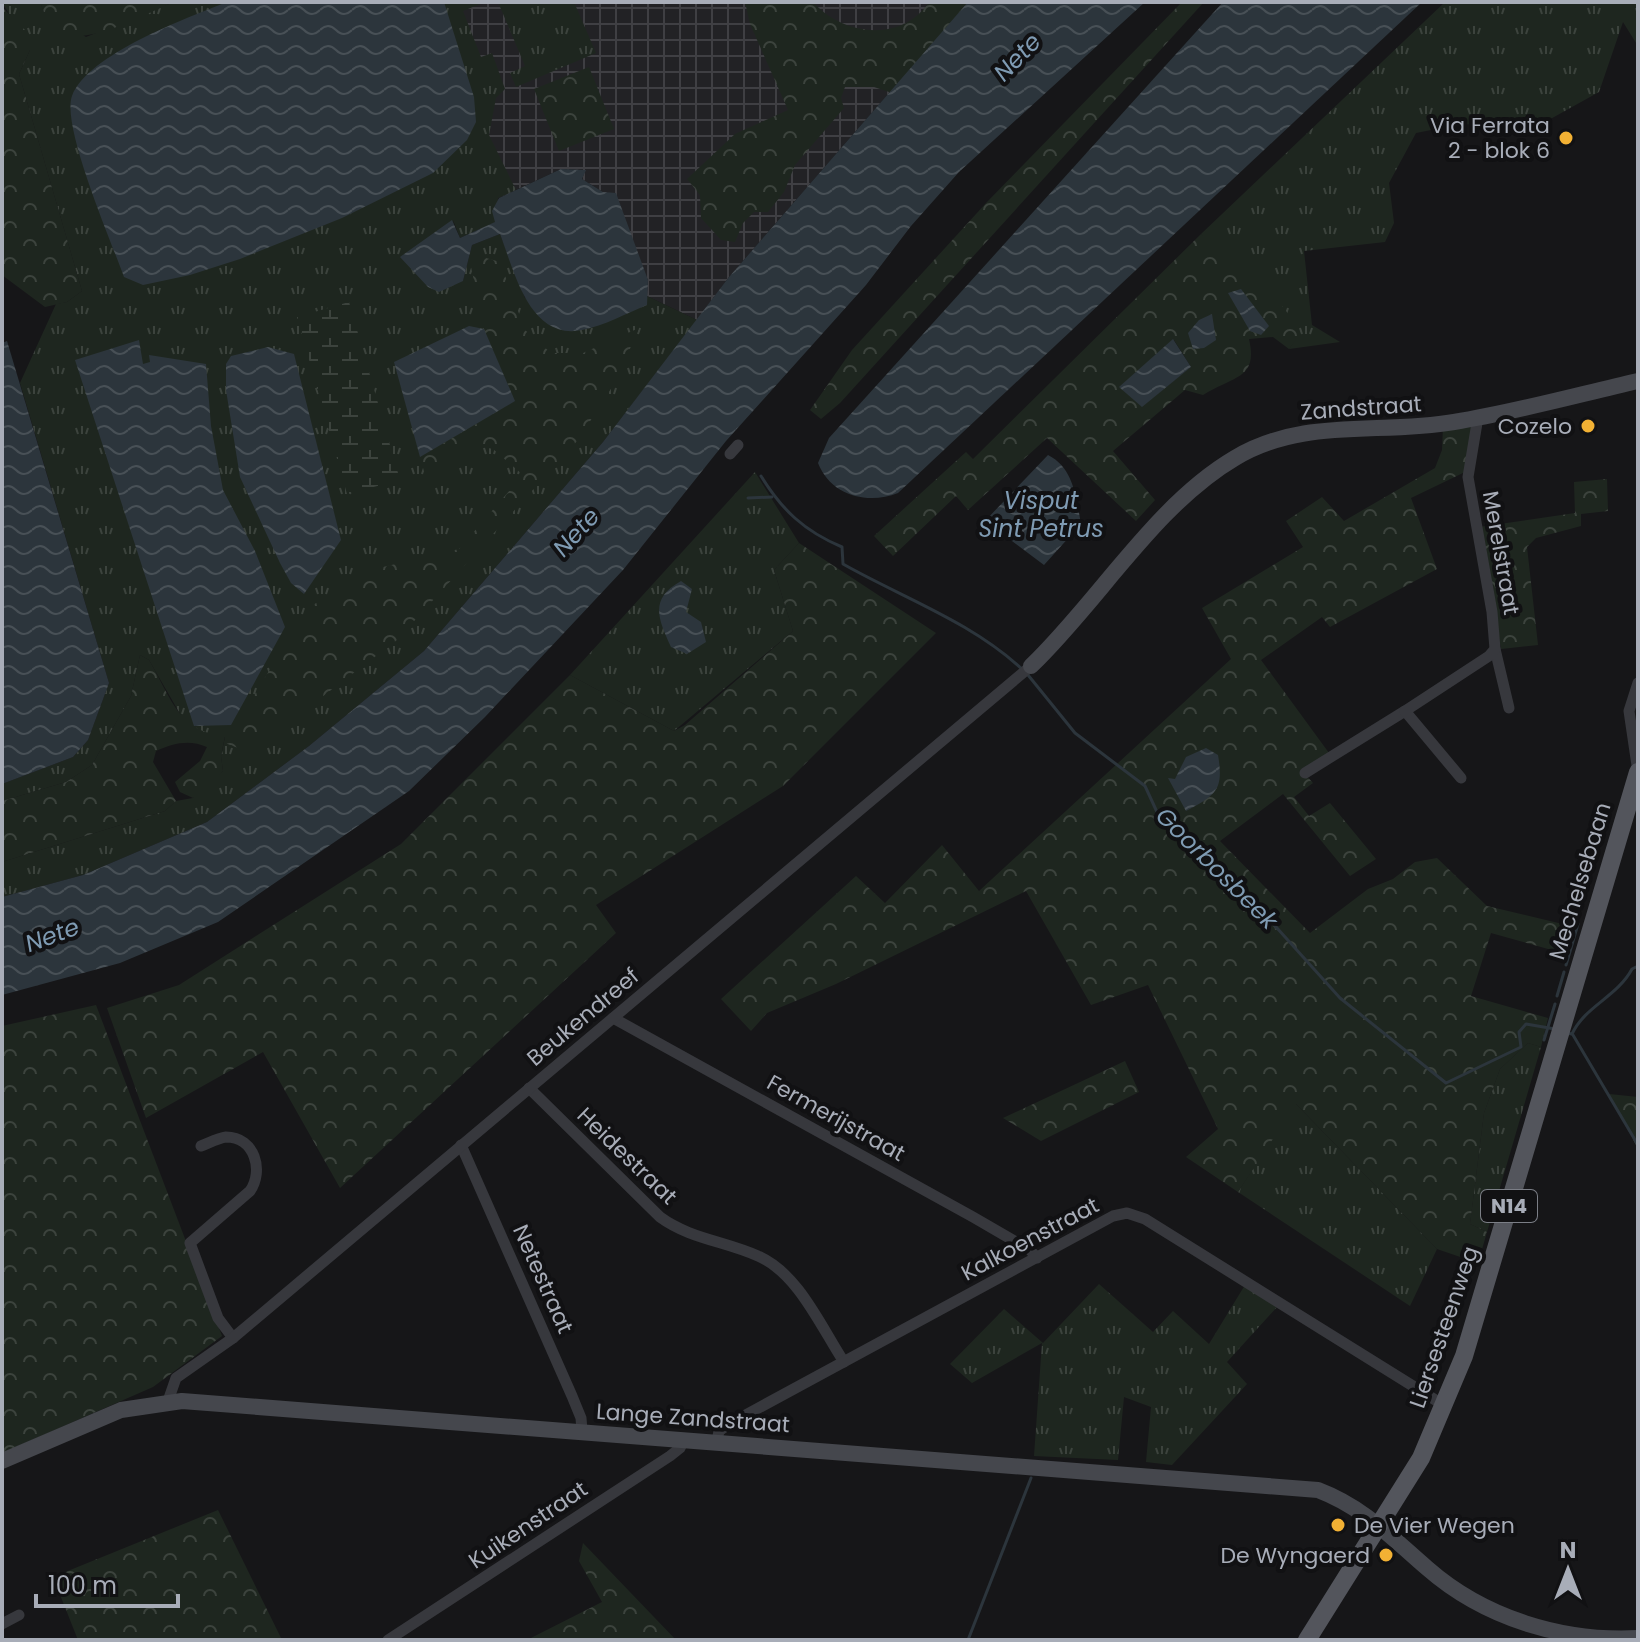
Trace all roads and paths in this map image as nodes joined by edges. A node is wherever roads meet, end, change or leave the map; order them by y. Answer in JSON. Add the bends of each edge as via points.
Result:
{"nodes":[{"id":1,"x":1638,"y":381,"type":"edge"},
{"id":2,"x":1478,"y":417,"type":"junction"},
{"id":3,"x":1495,"y":649,"type":"junction"},
{"id":4,"x":1026,"y":671,"type":"joint"},
{"id":5,"x":1638,"y":683,"type":"edge"},
{"id":6,"x":1509,"y":708,"type":"dead end"},
{"id":7,"x":1405,"y":711,"type":"junction"},
{"id":8,"x":1638,"y":772,"type":"edge"},
{"id":9,"x":1305,"y":773,"type":"dead end"},
{"id":10,"x":1461,"y":778,"type":"dead end"},
{"id":11,"x":1569,"y":1004,"type":"joint"},
{"id":12,"x":613,"y":1018,"type":"junction"},
{"id":13,"x":529,"y":1088,"type":"junction"},
{"id":14,"x":461,"y":1145,"type":"junction"},
{"id":15,"x":201,"y":1146,"type":"dead end"},
{"id":16,"x":1037,"y":1258,"type":"junction"},
{"id":17,"x":233,"y":1338,"type":"junction"},
{"id":18,"x":844,"y":1362,"type":"junction"},
{"id":19,"x":168,"y":1401,"type":"junction"},
{"id":20,"x":1445,"y":1406,"type":"junction"},
{"id":21,"x":582,"y":1431,"type":"junction"},
{"id":22,"x":684,"y":1439,"type":"junction"},
{"id":23,"x":717,"y":1441,"type":"junction"},
{"id":24,"x":2,"y":1461,"type":"edge"},
{"id":25,"x":1381,"y":1526,"type":"junction"},
{"id":26,"x":19,"y":1615,"type":"dead end"},
{"id":27,"x":2,"y":1624,"type":"edge"},
{"id":28,"x":1638,"y":1638,"type":"edge"},
{"id":29,"x":388,"y":1640,"type":"edge"},
{"id":30,"x":1307,"y":1640,"type":"edge"}],
"edges":[{"from":1,"to":2,"type":"street","name":"Zandstraat"},
{"from":2,"to":3,"type":"street","name":"Merelstraat","via":[[1468,477]]},
{"from":2,"to":4,"type":"street","name":"Zandstraat","via":[[1298,433],[1234,458],[1126,556],[1069,629]]},
{"from":3,"to":6,"type":"street","name":"Merelstraat"},
{"from":3,"to":7,"type":"street","name":"Merelstraat"},
{"from":4,"to":12,"type":"street","name":"Beukendreef"},
{"from":5,"to":8,"type":"street","name":"Mechelsebaan","via":[[1629,711]]},
{"from":7,"to":9,"type":"street","name":"Merelstraat"},
{"from":7,"to":10,"type":"street"},
{"from":8,"to":11,"type":"main road","name":"Mechelsebaan","number":"N14"},
{"from":11,"to":20,"type":"main road","name":"Liersesteenweg","number":"N14"},
{"from":12,"to":13,"type":"street","name":"Beukendreef"},
{"from":12,"to":16,"type":"street","name":"Fermerijstraat","via":[[959,1209]]},
{"from":13,"to":14,"type":"street","name":"Beukendreef"},
{"from":13,"to":18,"type":"street","name":"Heidestraat","via":[[660,1217],[684,1232],[757,1255],[779,1269]]},
{"from":14,"to":17,"type":"street","name":"Beukendreef"},
{"from":14,"to":21,"type":"street","name":"Netestraat","via":[[580,1414]]},
{"from":15,"to":17,"type":"street","via":[[224,1137],[237,1140],[253,1154],[258,1173],[250,1191],[190,1243],[218,1318]]},
{"from":16,"to":18,"type":"street","name":"Kalkoenstraat"},
{"from":16,"to":20,"type":"street","name":"Kalkoenstraat","via":[[1113,1216],[1138,1215]]},
{"from":17,"to":19,"type":"street","name":"Beukendreef","via":[[176,1378]]},
{"from":18,"to":23,"type":"street","name":"Kalkoenstraat","via":[[729,1424],[719,1431]]},
{"from":19,"to":21,"type":"street","name":"Lange Zandstraat"},
{"from":19,"to":24,"type":"street","name":"Lange Zandstraat","via":[[100,1417]]},
{"from":20,"to":25,"type":"main road","name":"Liersesteenweg","number":"N14"},
{"from":21,"to":22,"type":"street","name":"Lange Zandstraat"},
{"from":22,"to":23,"type":"street","name":"Lange Zandstraat"},
{"from":22,"to":29,"type":"street","name":"Kuikenstraat","via":[[670,1456]]},
{"from":23,"to":25,"type":"street","name":"Lange Zandstraat","via":[[1318,1490]]},
{"from":25,"to":28,"type":"street","name":"Lange Zandstraat","via":[[1434,1573],[1491,1611],[1566,1635]]},
{"from":25,"to":30,"type":"main road","name":"Liersesteenweg","number":"N14"},
{"from":26,"to":27,"type":"street"}]}
